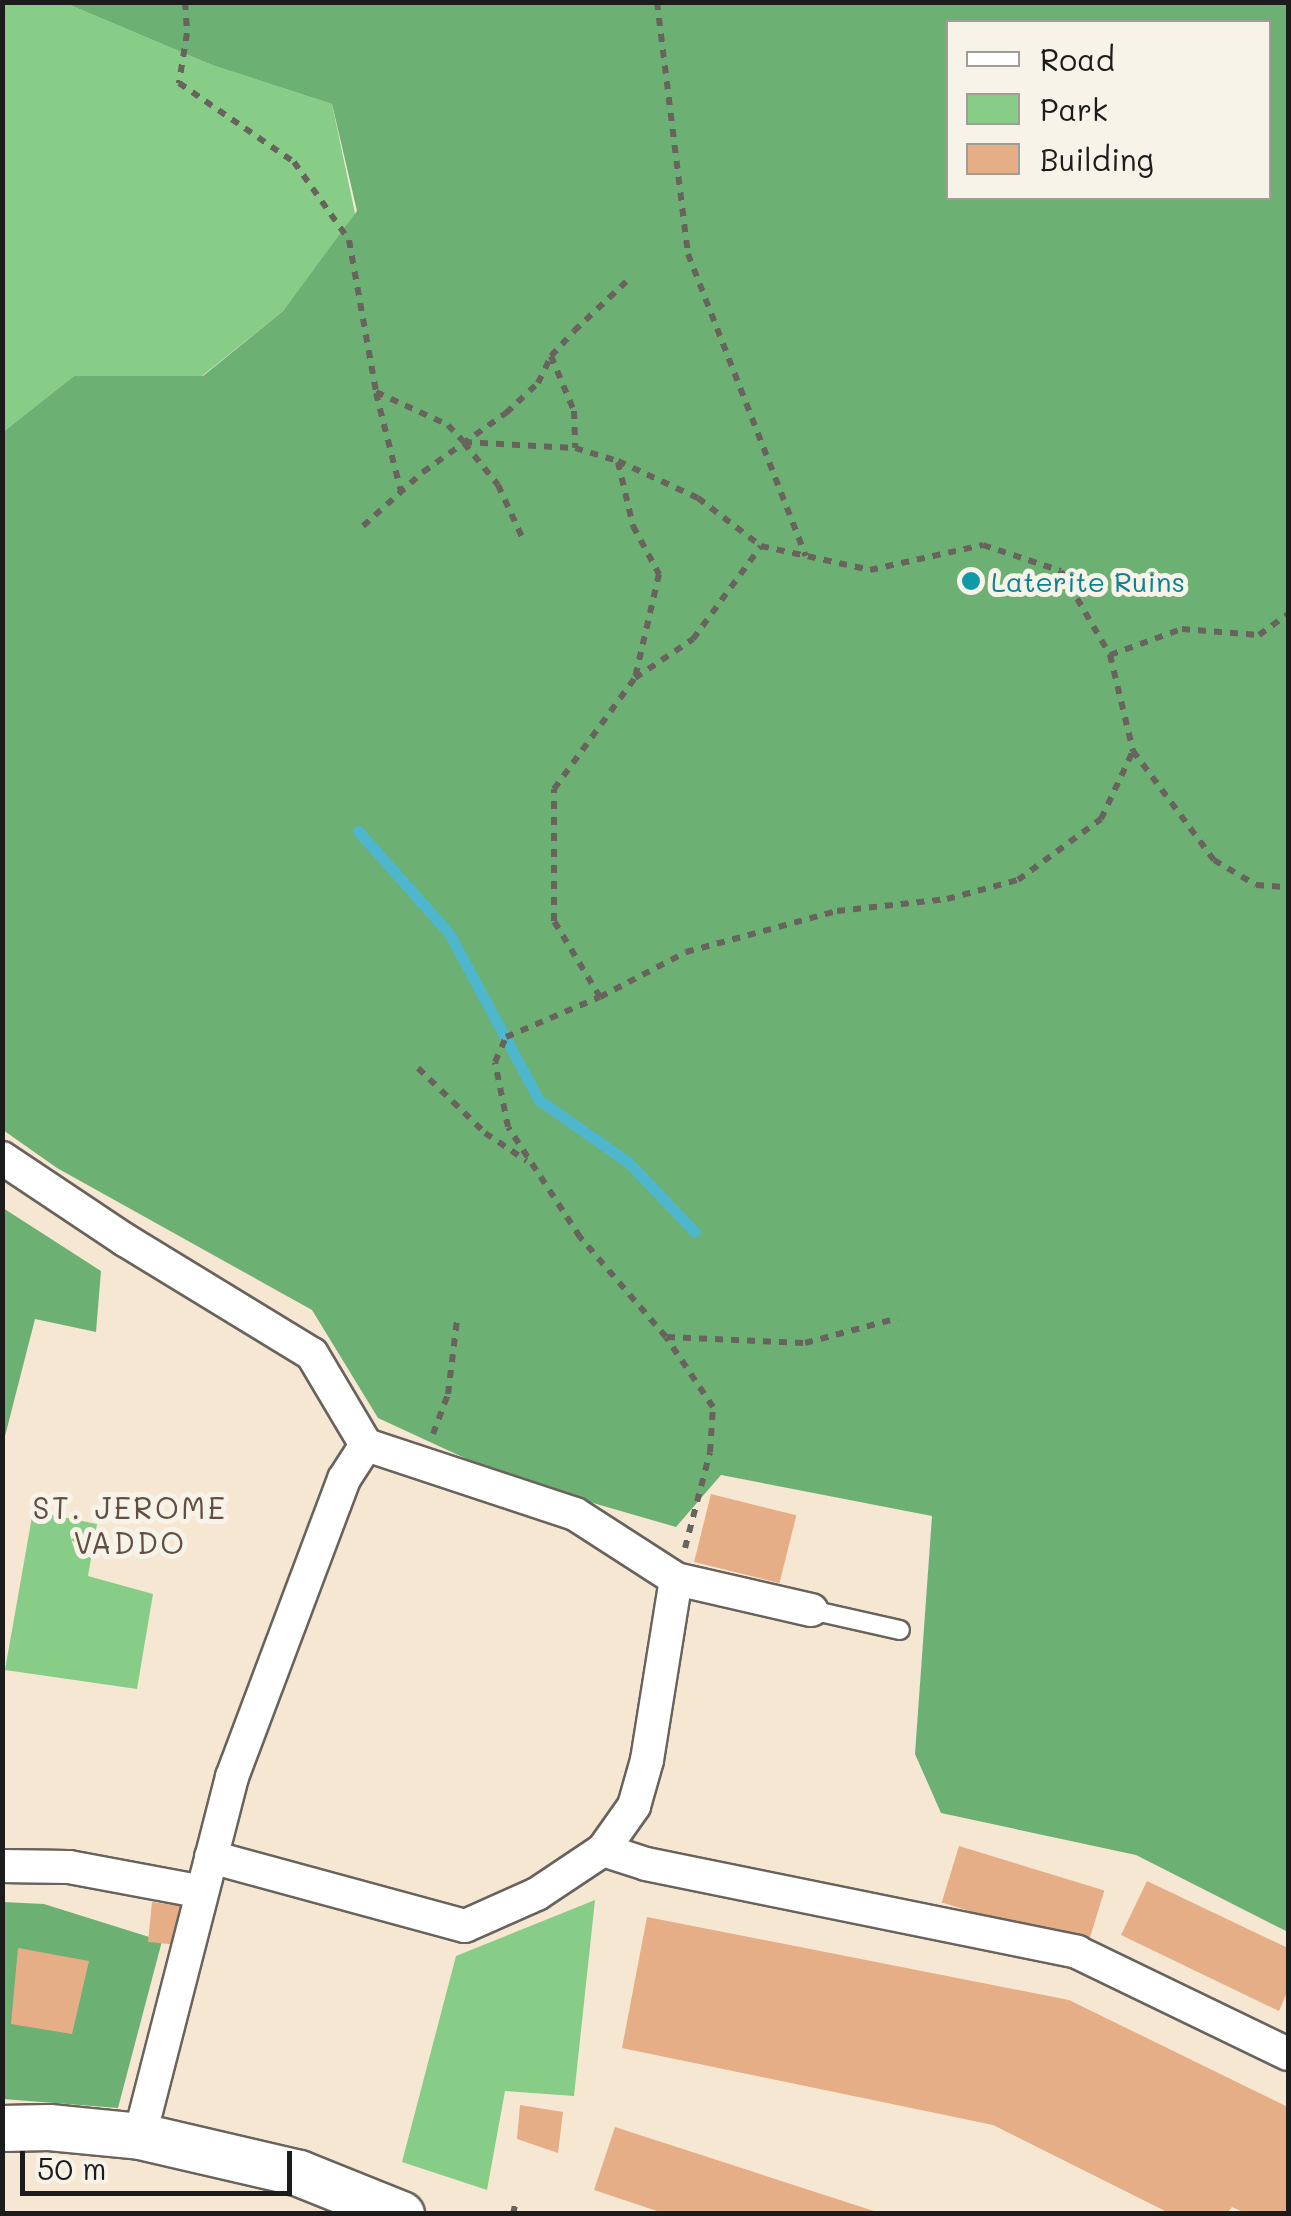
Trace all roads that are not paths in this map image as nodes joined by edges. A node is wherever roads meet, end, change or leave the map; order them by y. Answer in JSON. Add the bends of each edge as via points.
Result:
{"nodes":[{"id":1,"x":2,"y":1158,"type":"edge"},
{"id":2,"x":366,"y":1445,"type":"junction"},
{"id":3,"x":676,"y":1579,"type":"junction"},
{"id":4,"x":810,"y":1610,"type":"joint"},
{"id":5,"x":900,"y":1630,"type":"dead end"},
{"id":6,"x":602,"y":1850,"type":"junction"},
{"id":7,"x":212,"y":1857,"type":"junction"},
{"id":8,"x":2,"y":1866,"type":"edge"},
{"id":9,"x":202,"y":1892,"type":"junction"},
{"id":10,"x":1288,"y":2054,"type":"edge"},
{"id":11,"x":2,"y":2128,"type":"edge"},
{"id":12,"x":140,"y":2136,"type":"junction"},
{"id":13,"x":401,"y":2214,"type":"edge"}],
"edges":[{"from":1,"to":2,"type":"street","via":[[312,1354]]},
{"from":2,"to":3,"type":"street","via":[[575,1514]]},
{"from":2,"to":7,"type":"street","via":[[344,1480],[252,1723]]},
{"from":3,"to":4,"type":"street"},
{"from":3,"to":6,"type":"street","via":[[634,1806]]},
{"from":4,"to":5,"type":"lane"},
{"from":6,"to":7,"type":"street","via":[[537,1894],[466,1926]]},
{"from":6,"to":10,"type":"street","via":[[1076,1952]]},
{"from":7,"to":9,"type":"street"},
{"from":8,"to":9,"type":"street","via":[[70,1867]]},
{"from":9,"to":12,"type":"street"},
{"from":11,"to":12,"type":"main road"},
{"from":12,"to":13,"type":"main road","via":[[298,2173]]}]}
